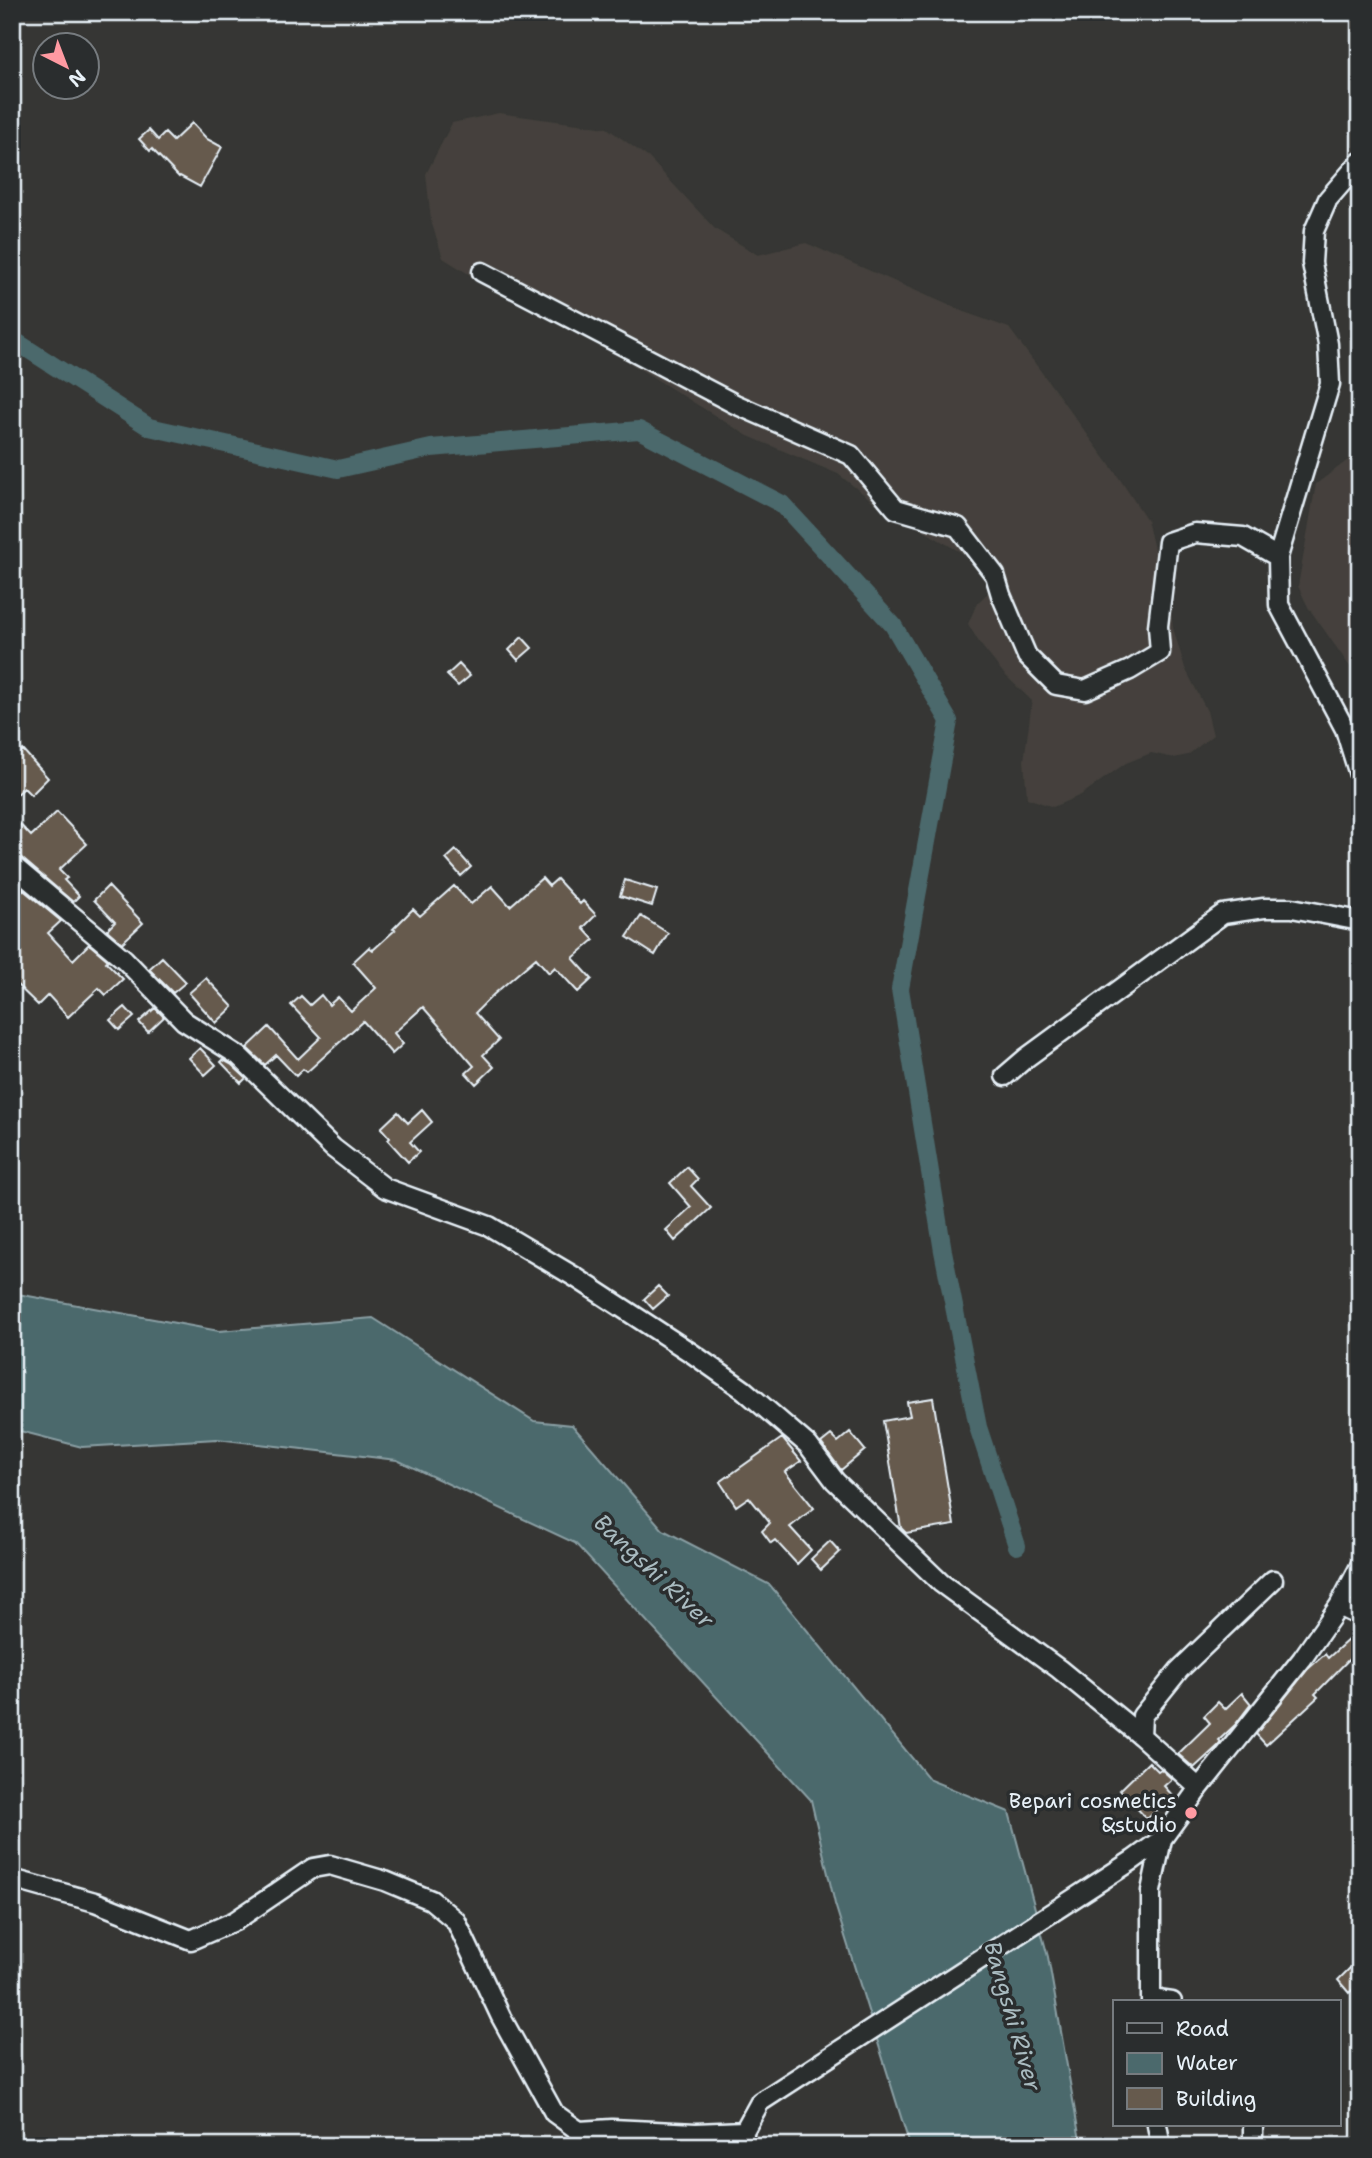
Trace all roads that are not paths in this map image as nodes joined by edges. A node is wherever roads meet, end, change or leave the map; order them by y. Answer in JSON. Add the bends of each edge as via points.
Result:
{"nodes":[{"id":1,"x":1360,"y":162,"type":"edge"},
{"id":2,"x":482,"y":272,"type":"dead end"},
{"id":3,"x":1278,"y":557,"type":"junction"},
{"id":4,"x":1360,"y":778,"type":"edge"},
{"id":5,"x":12,"y":864,"type":"edge"},
{"id":6,"x":1360,"y":921,"type":"edge"},
{"id":7,"x":1005,"y":1076,"type":"dead end"},
{"id":8,"x":1360,"y":1566,"type":"edge"},
{"id":9,"x":1273,"y":1580,"type":"dead end"},
{"id":10,"x":1339,"y":1606,"type":"junction"},
{"id":11,"x":1360,"y":1616,"type":"edge"},
{"id":12,"x":1141,"y":1736,"type":"junction"},
{"id":13,"x":1199,"y":1788,"type":"junction"},
{"id":14,"x":1162,"y":1839,"type":"junction"},
{"id":15,"x":12,"y":1879,"type":"edge"},
{"id":16,"x":1151,"y":2000,"type":"edge"},
{"id":17,"x":1157,"y":2126,"type":"edge"},
{"id":18,"x":1253,"y":2126,"type":"edge"},
{"id":19,"x":744,"y":2138,"type":"edge"},
{"id":20,"x":1161,"y":2146,"type":"edge"},
{"id":21,"x":1254,"y":2146,"type":"edge"}],
"edges":[{"from":1,"to":3,"type":"street","via":[[1328,199],[1314,230],[1312,262],[1328,344],[1330,384]]},
{"from":2,"to":3,"type":"street","via":[[722,398],[851,455],[896,509],[958,527],[995,575],[1027,656],[1056,685],[1085,690],[1160,652],[1158,626],[1168,542],[1195,533],[1243,537]]},
{"from":3,"to":4,"type":"street","via":[[1279,605],[1345,729]]},
{"from":5,"to":12,"type":"street","via":[[124,959],[184,1021],[239,1056],[333,1148],[385,1188],[489,1226],[694,1354],[744,1391],[808,1445],[835,1481],[941,1583]]},
{"from":6,"to":7,"type":"street","via":[[1292,908],[1223,914]]},
{"from":8,"to":10,"type":"street"},
{"from":9,"to":12,"type":"street","via":[[1179,1670],[1142,1716]]},
{"from":10,"to":11,"type":"street"},
{"from":10,"to":13,"type":"street"},
{"from":12,"to":13,"type":"street"},
{"from":13,"to":14,"type":"street"},
{"from":14,"to":16,"type":"street","via":[[1151,1891]]},
{"from":14,"to":19,"type":"street","via":[[760,2102]]},
{"from":15,"to":19,"type":"street","via":[[95,1902],[191,1940],[235,1921],[313,1868],[330,1866],[385,1881],[431,1900],[456,1921],[501,2017],[554,2113],[579,2131]]},
{"from":17,"to":20,"type":"street"},
{"from":18,"to":21,"type":"street"}]}
